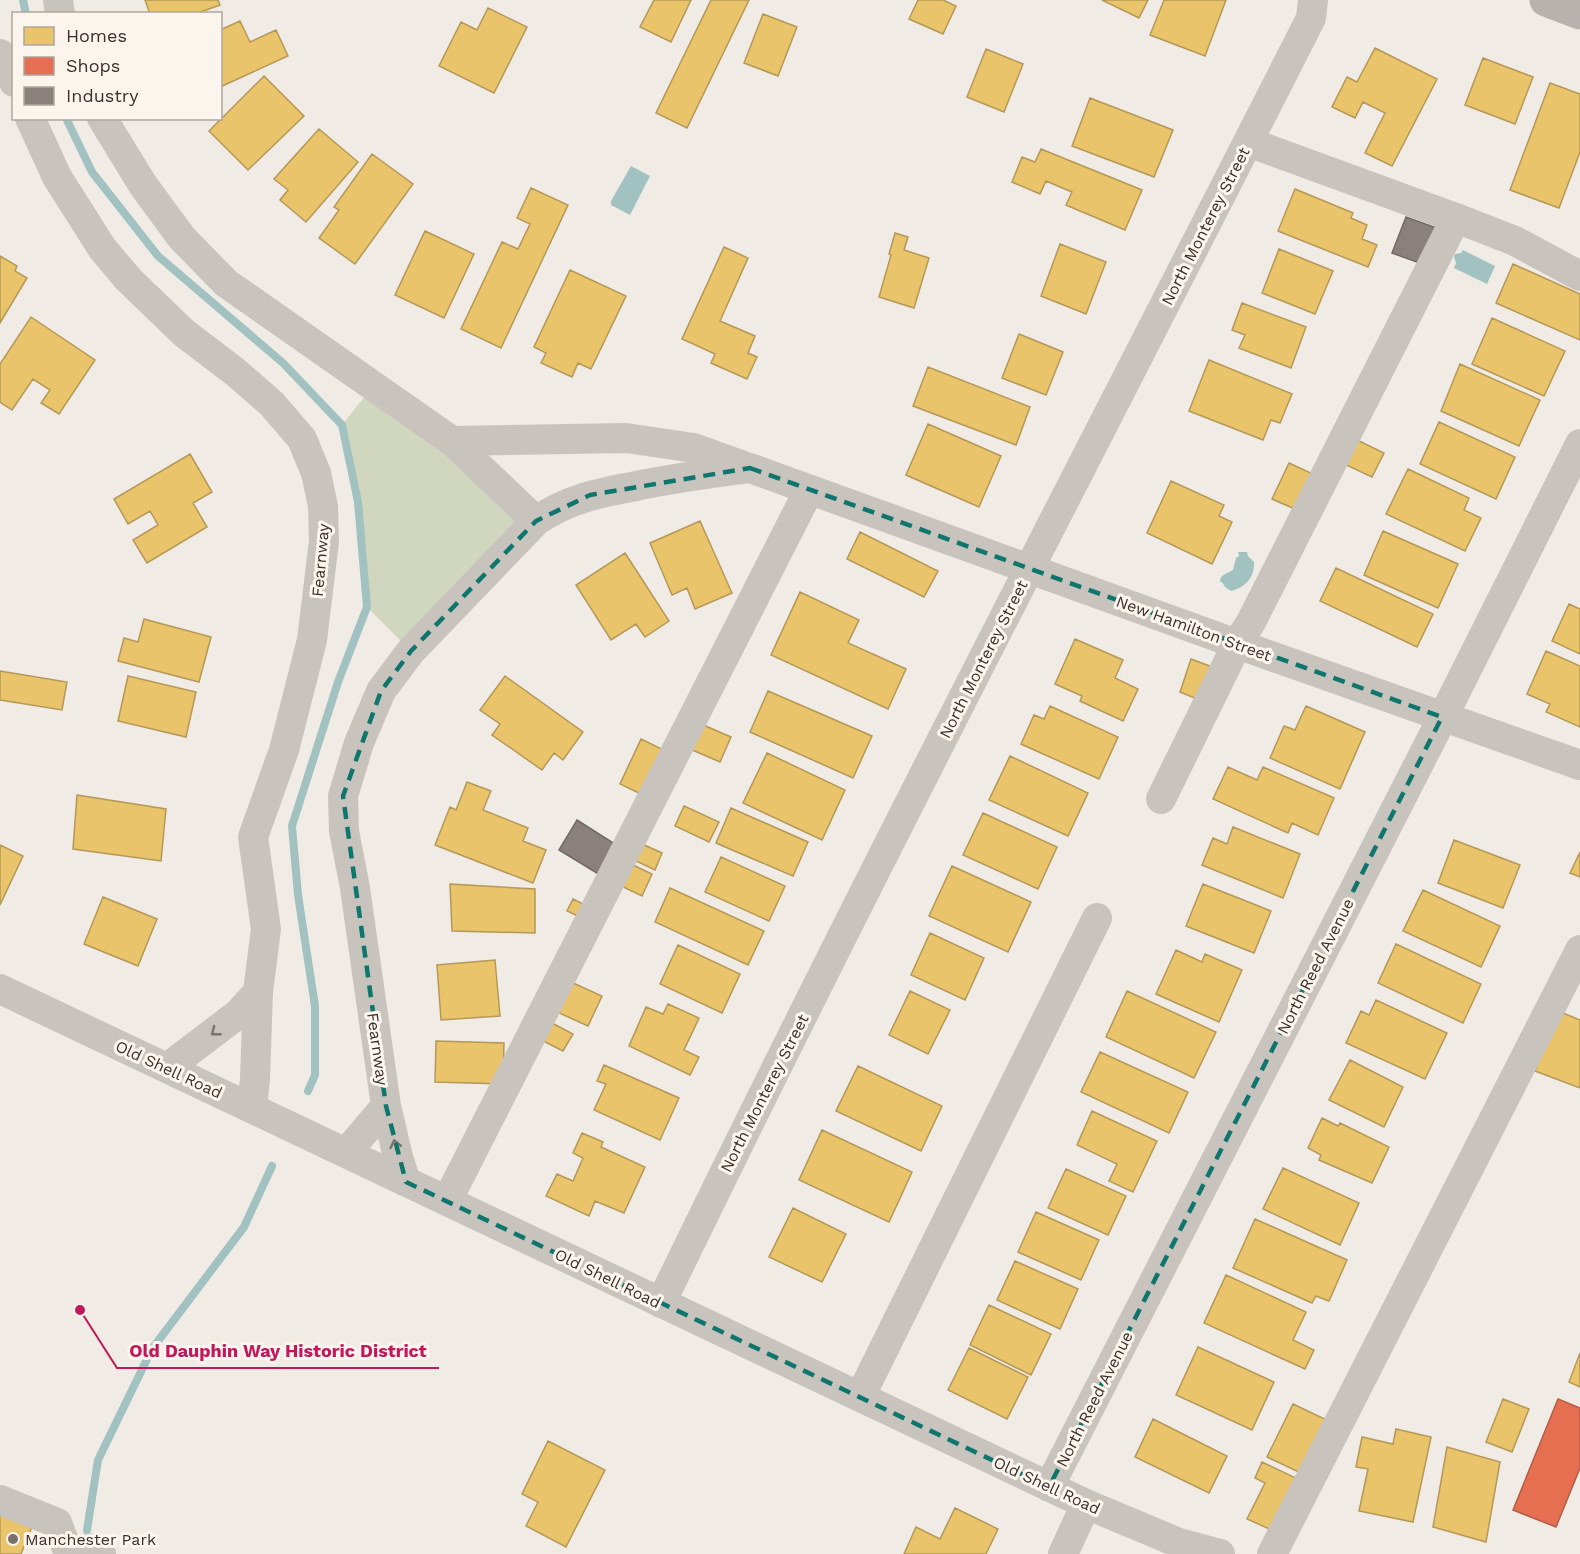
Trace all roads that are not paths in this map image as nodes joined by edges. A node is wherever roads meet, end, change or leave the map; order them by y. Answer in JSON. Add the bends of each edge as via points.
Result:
{"nodes":[{"id":1,"x":1546,"y":0,"type":"edge"},
{"id":2,"x":1319,"y":6,"type":"edge"},
{"id":3,"x":1580,"y":13,"type":"edge"},
{"id":4,"x":0,"y":54,"type":"edge"},
{"id":5,"x":12,"y":78,"type":"edge"},
{"id":6,"x":31,"y":120,"type":"edge"},
{"id":7,"x":103,"y":120,"type":"edge"},
{"id":8,"x":1248,"y":142,"type":"junction"},
{"id":9,"x":1456,"y":218,"type":"junction"},
{"id":10,"x":1580,"y":276,"type":"edge"},
{"id":11,"x":452,"y":441,"type":"junction"},
{"id":12,"x":1580,"y":444,"type":"edge"},
{"id":13,"x":750,"y":468,"type":"junction"},
{"id":14,"x":809,"y":490,"type":"junction"},
{"id":15,"x":536,"y":521,"type":"junction"},
{"id":16,"x":1029,"y":568,"type":"junction"},
{"id":17,"x":1237,"y":644,"type":"junction"},
{"id":18,"x":1442,"y":717,"type":"junction"},
{"id":19,"x":1580,"y":765,"type":"edge"},
{"id":20,"x":1161,"y":800,"type":"dead end"},
{"id":21,"x":1097,"y":918,"type":"dead end"},
{"id":22,"x":1580,"y":950,"type":"edge"},
{"id":23,"x":0,"y":989,"type":"edge"},
{"id":24,"x":258,"y":992,"type":"junction"},
{"id":25,"x":167,"y":1068,"type":"junction"},
{"id":26,"x":386,"y":1106,"type":"junction"},
{"id":27,"x":252,"y":1108,"type":"junction"},
{"id":28,"x":346,"y":1153,"type":"junction"},
{"id":29,"x":406,"y":1182,"type":"junction"},
{"id":30,"x":447,"y":1201,"type":"junction"},
{"id":31,"x":661,"y":1303,"type":"junction"},
{"id":32,"x":860,"y":1398,"type":"junction"},
{"id":33,"x":1049,"y":1487,"type":"junction"},
{"id":34,"x":0,"y":1500,"type":"edge"},
{"id":35,"x":1086,"y":1504,"type":"junction"},
{"id":36,"x":69,"y":1554,"type":"edge"},
{"id":37,"x":101,"y":1554,"type":"edge"},
{"id":38,"x":1064,"y":1554,"type":"edge"},
{"id":39,"x":1220,"y":1554,"type":"edge"},
{"id":40,"x":1272,"y":1554,"type":"edge"}],
"edges":[{"from":1,"to":3,"type":"main road"},
{"from":2,"to":8,"type":"street","name":"North Monterey Street"},
{"from":4,"to":5,"type":"street"},
{"from":6,"to":24,"type":"street","name":"Fearnway","via":[[57,177],[102,248],[184,333],[271,402],[302,439],[316,473],[323,506],[324,541],[312,640],[284,750],[253,837],[266,929]]},
{"from":7,"to":11,"type":"street","via":[[143,185],[182,238],[226,283]]},
{"from":8,"to":9,"type":"street"},
{"from":8,"to":16,"type":"street","name":"North Monterey Street"},
{"from":9,"to":10,"type":"street","via":[[1515,241]]},
{"from":9,"to":17,"type":"street"},
{"from":11,"to":13,"type":"street","name":"Fearnway","via":[[626,438],[694,448]]},
{"from":11,"to":15,"type":"street"},
{"from":12,"to":18,"type":"street","name":"North Reed Avenue"},
{"from":13,"to":14,"type":"street","name":"Fearnway"},
{"from":13,"to":15,"type":"street","name":"Fearnway","via":[[678,477],[590,495],[554,509]]},
{"from":14,"to":16,"type":"street","name":"New Hamilton Street"},
{"from":14,"to":30,"type":"street"},
{"from":15,"to":26,"type":"street","name":"Fearnway","via":[[411,651],[381,691],[343,796],[344,831]]},
{"from":16,"to":17,"type":"street","name":"New Hamilton Street"},
{"from":16,"to":31,"type":"street","name":"North Monterey Street"},
{"from":17,"to":18,"type":"street","name":"New Hamilton Street"},
{"from":17,"to":20,"type":"street"},
{"from":18,"to":19,"type":"street","name":"New Hamilton Street"},
{"from":18,"to":33,"type":"street","name":"North Reed Avenue"},
{"from":21,"to":32,"type":"street"},
{"from":22,"to":40,"type":"street"},
{"from":23,"to":25,"type":"street","name":"Old Shell Road"},
{"from":24,"to":25,"type":"street","one_way":true,"via":[[238,1014]]},
{"from":24,"to":27,"type":"street","name":"Fearnway"},
{"from":25,"to":27,"type":"street","name":"Old Shell Road"},
{"from":26,"to":28,"type":"street","name":"Fearnway"},
{"from":29,"to":26,"type":"street","name":"Fearnway","one_way":true},
{"from":27,"to":28,"type":"street","name":"Old Shell Road"},
{"from":28,"to":29,"type":"street","name":"Old Shell Road"},
{"from":29,"to":30,"type":"street","name":"Old Shell Road"},
{"from":30,"to":31,"type":"street","name":"Old Shell Road"},
{"from":31,"to":32,"type":"street","name":"Old Shell Road"},
{"from":32,"to":33,"type":"street","name":"Old Shell Road"},
{"from":33,"to":35,"type":"street","name":"Old Shell Road"},
{"from":34,"to":36,"type":"street","via":[[57,1523]]},
{"from":35,"to":38,"type":"street"},
{"from":35,"to":39,"type":"street","name":"Old Shell Road","via":[[1179,1543]]},
{"from":36,"to":37,"type":"street","via":[[89,1548]]}]}
